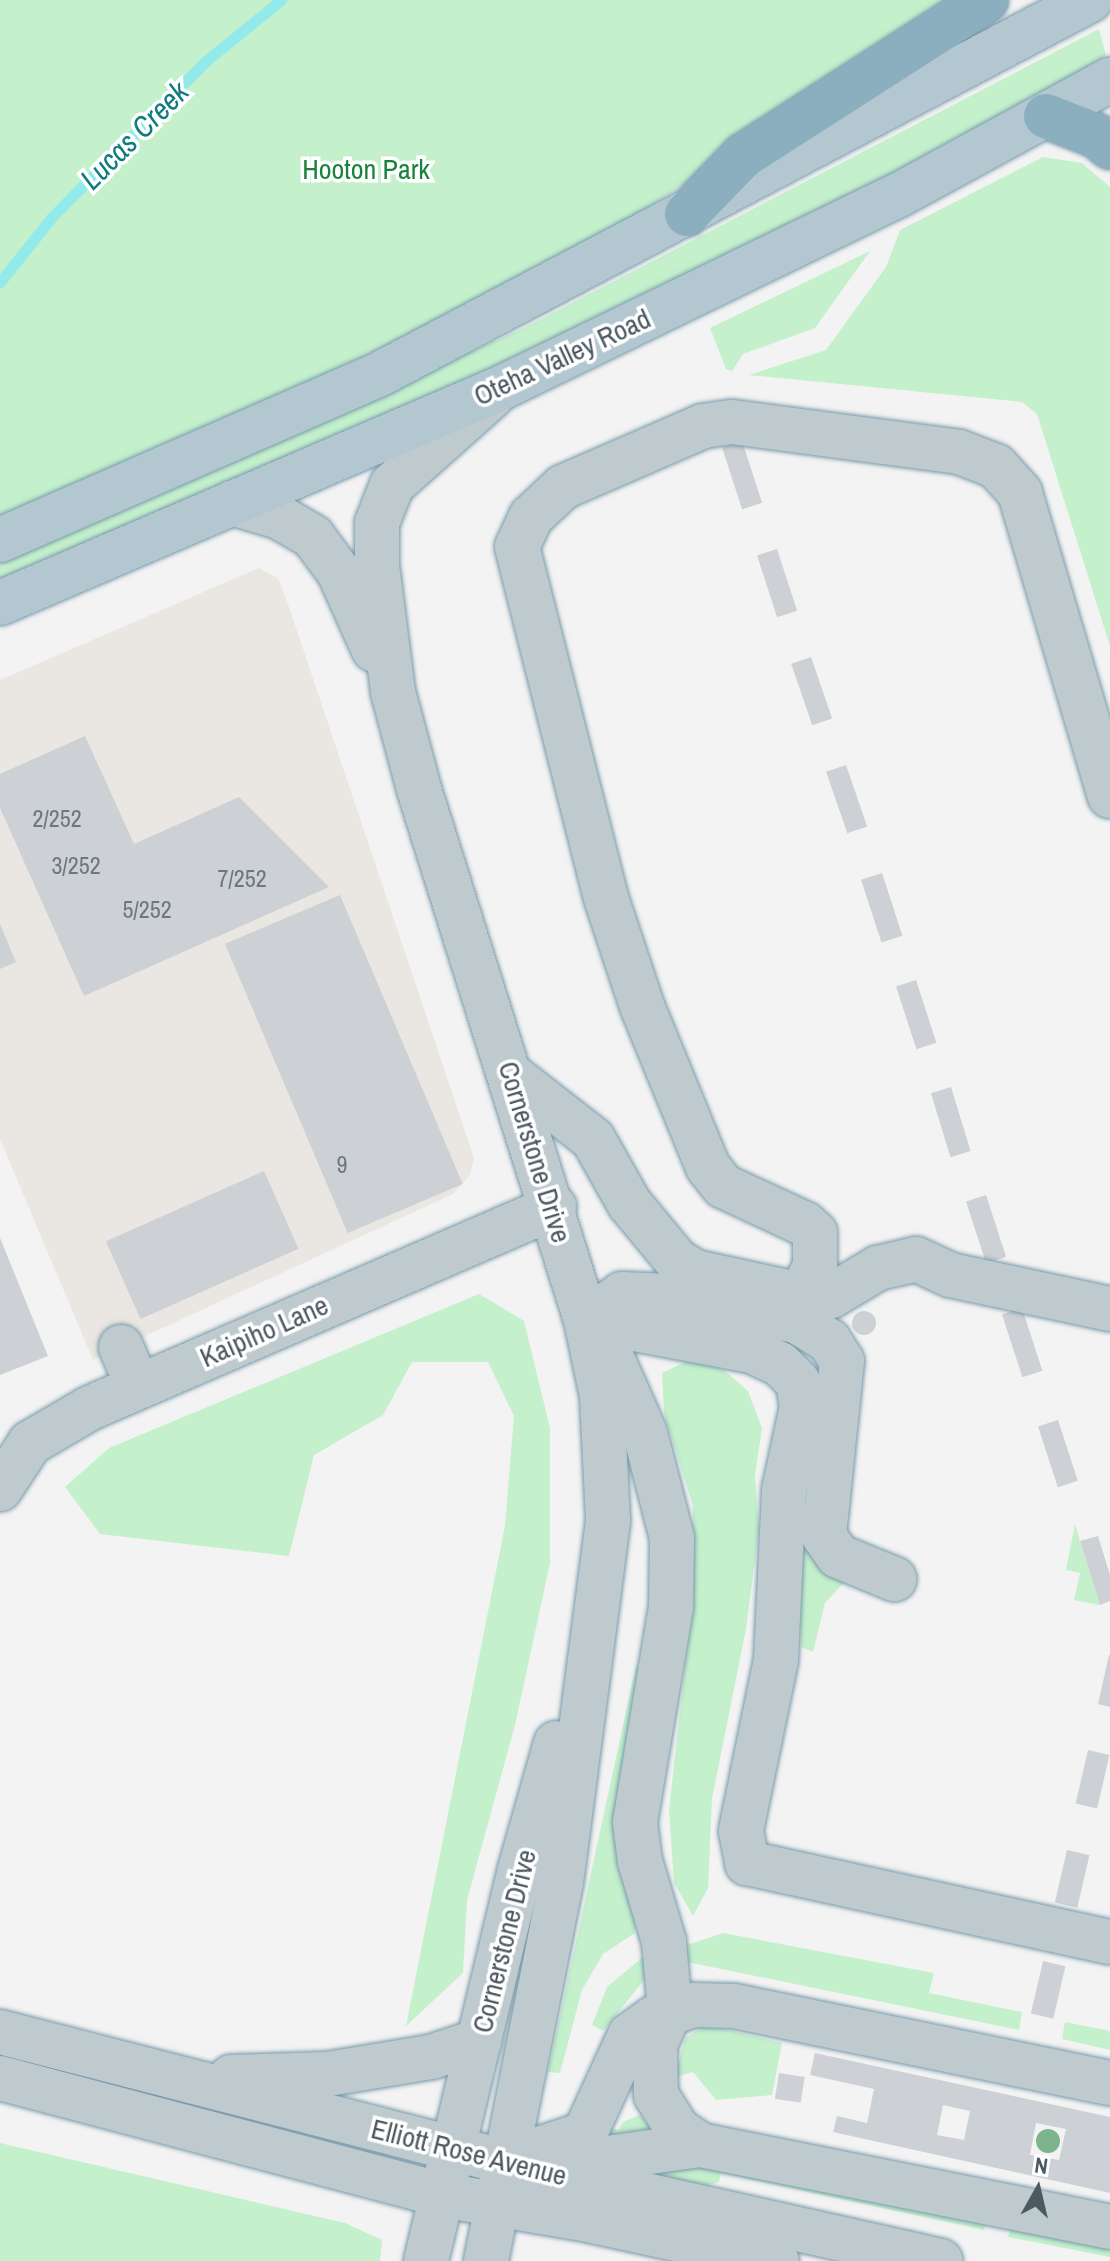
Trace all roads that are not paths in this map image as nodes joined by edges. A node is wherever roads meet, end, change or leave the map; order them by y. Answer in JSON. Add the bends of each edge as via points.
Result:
{"nodes":[{"id":1,"x":986,"y":0,"type":"edge"},
{"id":2,"x":1090,"y":0,"type":"edge"},
{"id":3,"x":1110,"y":80,"type":"edge"},
{"id":4,"x":1046,"y":116,"type":"junction"},
{"id":5,"x":1110,"y":147,"type":"edge"},
{"id":6,"x":687,"y":214,"type":"junction"},
{"id":7,"x":501,"y":388,"type":"junction"},
{"id":8,"x":232,"y":503,"type":"junction"},
{"id":9,"x":0,"y":540,"type":"edge"},
{"id":10,"x":0,"y":603,"type":"edge"},
{"id":11,"x":393,"y":692,"type":"junction"},
{"id":12,"x":1110,"y":796,"type":"edge"},
{"id":13,"x":511,"y":1075,"type":"junction"},
{"id":14,"x":554,"y":1207,"type":"junction"},
{"id":15,"x":801,"y":1295,"type":"junction"},
{"id":16,"x":1110,"y":1309,"type":"edge"},
{"id":17,"x":586,"y":1320,"type":"junction"},
{"id":18,"x":121,"y":1347,"type":"dead end"},
{"id":19,"x":138,"y":1387,"type":"junction"},
{"id":20,"x":0,"y":1489,"type":"edge"},
{"id":21,"x":894,"y":1579,"type":"dead end"},
{"id":22,"x":590,"y":1623,"type":"junction"},
{"id":23,"x":1110,"y":1942,"type":"edge"},
{"id":24,"x":670,"y":2011,"type":"junction"},
{"id":25,"x":0,"y":2032,"type":"edge"},
{"id":26,"x":479,"y":2041,"type":"junction"},
{"id":27,"x":0,"y":2078,"type":"edge"},
{"id":28,"x":177,"y":2078,"type":"junction"},
{"id":29,"x":1110,"y":2083,"type":"edge"},
{"id":30,"x":700,"y":2145,"type":"junction"},
{"id":31,"x":454,"y":2148,"type":"junction"},
{"id":32,"x":506,"y":2160,"type":"junction"},
{"id":33,"x":442,"y":2195,"type":"junction"},
{"id":34,"x":498,"y":2208,"type":"junction"},
{"id":35,"x":1110,"y":2227,"type":"edge"},
{"id":36,"x":426,"y":2261,"type":"edge"},
{"id":37,"x":486,"y":2261,"type":"edge"},
{"id":38,"x":777,"y":2261,"type":"edge"},
{"id":39,"x":941,"y":2261,"type":"edge"}],
"edges":[{"from":1,"to":6,"type":"highway","via":[[743,156]]},
{"from":2,"to":6,"type":"main road"},
{"from":3,"to":4,"type":"main road","name":"Oteha Valley Road"},
{"from":4,"to":5,"type":"highway","via":[[1097,136]]},
{"from":4,"to":7,"type":"main road","name":"Oteha Valley Road","via":[[897,196]]},
{"from":6,"to":9,"type":"main road","via":[[378,375]]},
{"from":7,"to":8,"type":"main road","name":"Oteha Valley Road"},
{"from":7,"to":11,"type":"street","name":"Cornerstone Drive","via":[[405,469],[383,506],[375,545]]},
{"from":8,"to":10,"type":"main road","name":"Oteha Valley Road"},
{"from":8,"to":11,"type":"street","name":"Cornerstone Drive","via":[[279,517],[313,537],[327,553]]},
{"from":11,"to":13,"type":"street","name":"Cornerstone Drive"},
{"from":12,"to":15,"type":"street","via":[[1020,493],[996,466],[959,452],[732,422],[703,426],[563,487],[531,517],[517,547],[606,898],[708,1167],[723,1186],[815,1233],[815,1266]]},
{"from":13,"to":14,"type":"street","name":"Cornerstone Drive"},
{"from":13,"to":15,"type":"street","via":[[593,1139],[629,1203],[677,1261],[695,1272]]},
{"from":14,"to":17,"type":"street","name":"Cornerstone Drive"},
{"from":14,"to":19,"type":"street","name":"Kaipiho Lane"},
{"from":15,"to":16,"type":"street","via":[[831,1296],[897,1260],[916,1259],[951,1275]]},
{"from":17,"to":21,"type":"street","via":[[622,1294],[670,1296],[796,1321],[829,1341],[842,1361],[824,1536],[846,1561]]},
{"from":17,"to":22,"type":"street","name":"Cornerstone Drive","via":[[608,1456],[608,1520]]},
{"from":17,"to":23,"type":"street","via":[[752,1351],[780,1364],[798,1382],[802,1407],[784,1490],[776,1660],[741,1831],[747,1863]]},
{"from":17,"to":24,"type":"street","via":[[629,1387],[672,1538],[671,1607],[635,1822],[640,1861],[664,1942]]},
{"from":18,"to":19,"type":"street"},
{"from":19,"to":20,"type":"street","name":"Kaipiho Lane","via":[[30,1443]]},
{"from":22,"to":26,"type":"street","name":"Cornerstone Drive","via":[[519,1873]]},
{"from":22,"to":32,"type":"street","name":"Cornerstone Drive","via":[[561,1883]]},
{"from":24,"to":29,"type":"street","via":[[694,2005],[734,2006]]},
{"from":24,"to":30,"type":"street","via":[[655,2045],[656,2095],[678,2130]]},
{"from":24,"to":32,"type":"street","via":[[641,2024],[622,2046],[587,2129],[558,2145]]},
{"from":25,"to":28,"type":"street","name":"Elliott Rose Avenue"},
{"from":26,"to":28,"type":"street","via":[[431,2057],[328,2074]]},
{"from":26,"to":31,"type":"street","name":"Cornerstone Drive"},
{"from":27,"to":33,"type":"street","name":"Elliott Rose Avenue"},
{"from":28,"to":31,"type":"street","name":"Elliott Rose Avenue"},
{"from":30,"to":32,"type":"street","via":[[607,2158]]},
{"from":30,"to":35,"type":"street"},
{"from":31,"to":32,"type":"street","name":"Elliott Rose Avenue"},
{"from":31,"to":33,"type":"street","name":"Cornerstone Drive"},
{"from":32,"to":34,"type":"street","name":"Cornerstone Drive"},
{"from":32,"to":39,"type":"street","name":"Elliott Rose Avenue"},
{"from":33,"to":34,"type":"street","name":"Elliott Rose Avenue"},
{"from":33,"to":36,"type":"street","name":"Cornerstone Drive"},
{"from":34,"to":37,"type":"street","name":"Cornerstone Drive"},
{"from":34,"to":38,"type":"street","name":"Elliott Rose Avenue","via":[[588,2220]]}]}
